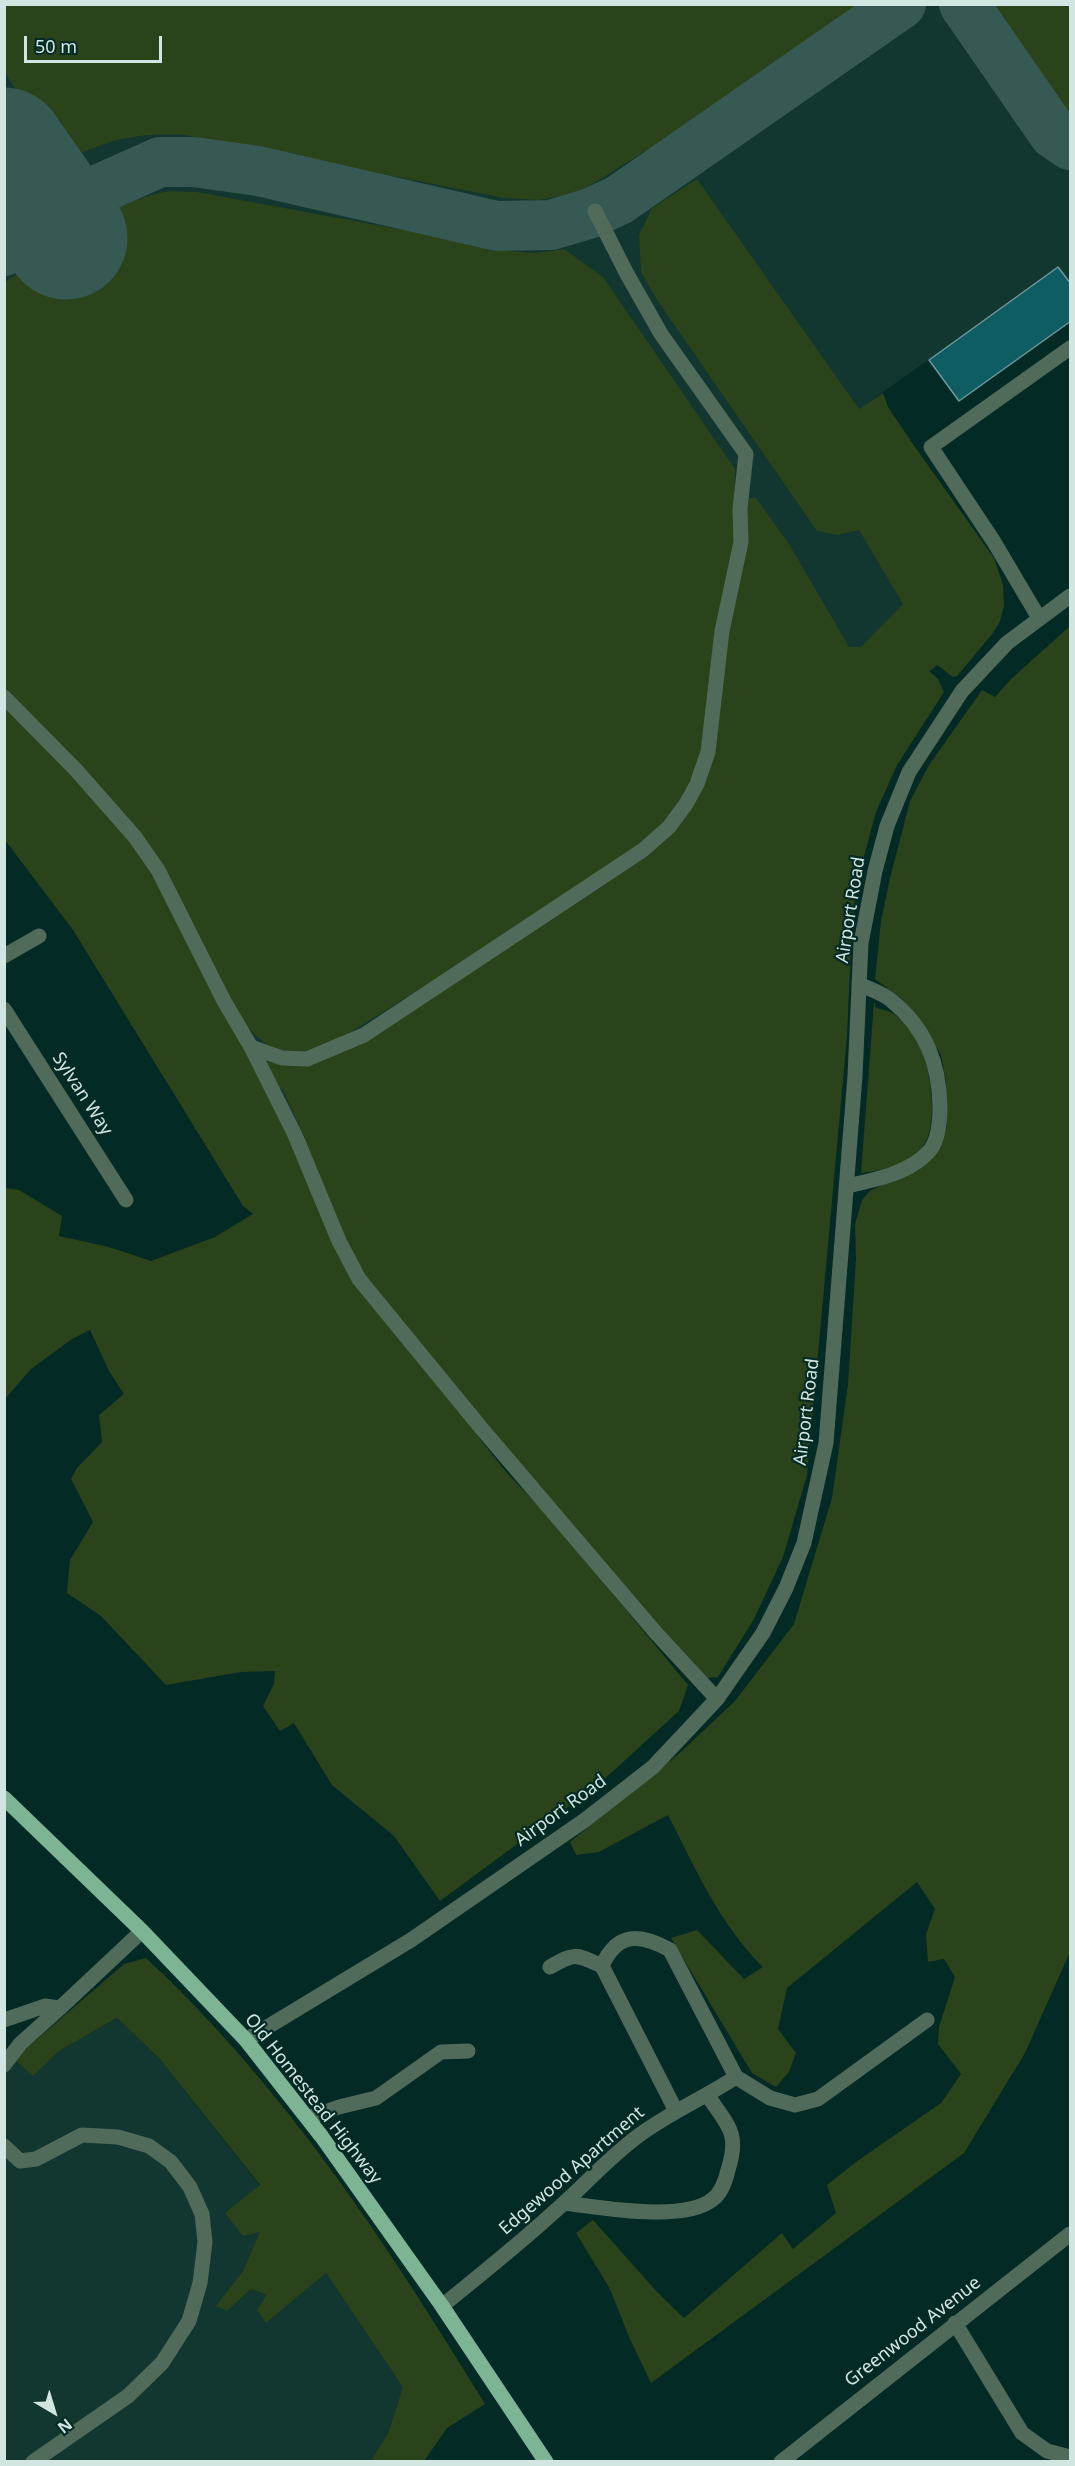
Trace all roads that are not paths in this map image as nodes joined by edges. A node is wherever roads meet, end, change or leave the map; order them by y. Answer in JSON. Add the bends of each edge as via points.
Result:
{"nodes":[{"id":1,"x":595,"y":211,"type":"dead end"},
{"id":2,"x":1071,"y":348,"type":"edge"},
{"id":3,"x":1071,"y":596,"type":"edge"},
{"id":4,"x":1039,"y":618,"type":"junction"},
{"id":5,"x":4,"y":696,"type":"edge"},
{"id":6,"x":39,"y":936,"type":"dead end"},
{"id":7,"x":4,"y":956,"type":"edge"},
{"id":8,"x":859,"y":984,"type":"junction"},
{"id":9,"x":4,"y":1009,"type":"edge"},
{"id":10,"x":251,"y":1047,"type":"junction"},
{"id":11,"x":847,"y":1186,"type":"junction"},
{"id":12,"x":126,"y":1200,"type":"dead end"},
{"id":13,"x":717,"y":1698,"type":"junction"},
{"id":14,"x":4,"y":1798,"type":"edge"},
{"id":15,"x":141,"y":1931,"type":"junction"},
{"id":16,"x":602,"y":1966,"type":"junction"},
{"id":17,"x":550,"y":1967,"type":"dead end"},
{"id":18,"x":60,"y":2008,"type":"junction"},
{"id":19,"x":4,"y":2020,"type":"edge"},
{"id":20,"x":927,"y":2020,"type":"dead end"},
{"id":21,"x":246,"y":2040,"type":"junction"},
{"id":22,"x":468,"y":2051,"type":"dead end"},
{"id":23,"x":4,"y":2065,"type":"edge"},
{"id":24,"x":736,"y":2077,"type":"junction"},
{"id":25,"x":708,"y":2096,"type":"junction"},
{"id":26,"x":676,"y":2111,"type":"junction"},
{"id":27,"x":308,"y":2118,"type":"junction"},
{"id":28,"x":4,"y":2146,"type":"edge"},
{"id":29,"x":564,"y":2203,"type":"junction"},
{"id":30,"x":1071,"y":2234,"type":"edge"},
{"id":31,"x":442,"y":2306,"type":"junction"},
{"id":32,"x":955,"y":2323,"type":"junction"},
{"id":33,"x":1071,"y":2457,"type":"edge"},
{"id":34,"x":33,"y":2462,"type":"edge"},
{"id":35,"x":546,"y":2462,"type":"edge"},
{"id":36,"x":781,"y":2462,"type":"edge"}],
"edges":[{"from":1,"to":10,"type":"street","via":[[661,334],[746,454],[741,543],[722,631],[708,752],[697,783],[669,827],[643,850],[364,1035],[308,1059],[282,1058]]},
{"from":2,"to":4,"type":"street","via":[[931,447]]},
{"from":3,"to":4,"type":"street","name":"Airport Road"},
{"from":4,"to":8,"type":"street","name":"Airport Road","via":[[1007,643],[962,691],[909,772],[887,826],[875,871],[861,943]]},
{"from":5,"to":10,"type":"street","via":[[76,770],[152,861]]},
{"from":6,"to":7,"type":"street"},
{"from":8,"to":11,"type":"street","name":"Airport Road"},
{"from":8,"to":11,"type":"street","via":[[891,1000],[931,1049],[939,1081],[940,1121],[931,1149],[909,1166],[877,1180]]},
{"from":9,"to":12,"type":"street","name":"Sylvan Way"},
{"from":10,"to":13,"type":"street","via":[[359,1279],[482,1430],[656,1633]]},
{"from":11,"to":13,"type":"street","name":"Airport Road","via":[[826,1443],[804,1542],[763,1633]]},
{"from":13,"to":21,"type":"street","name":"Airport Road","via":[[653,1767],[585,1820],[411,1940]]},
{"from":14,"to":15,"type":"main road","name":"Old Homestead Highway"},
{"from":15,"to":18,"type":"street"},
{"from":15,"to":21,"type":"main road","name":"Old Homestead Highway"},
{"from":16,"to":17,"type":"street","via":[[569,1955]]},
{"from":16,"to":24,"type":"street","via":[[609,1949],[630,1937],[651,1939],[670,1950]]},
{"from":16,"to":26,"type":"street"},
{"from":18,"to":19,"type":"street","via":[[45,2006]]},
{"from":18,"to":23,"type":"street","via":[[20,2044]]},
{"from":20,"to":24,"type":"street","via":[[818,2099],[795,2105],[770,2098]]},
{"from":21,"to":27,"type":"main road","name":"Old Homestead Highway"},
{"from":22,"to":27,"type":"street","via":[[441,2052],[376,2098]]},
{"from":24,"to":25,"type":"street","name":"Edgewood Apartment"},
{"from":25,"to":26,"type":"street","name":"Edgewood Apartment"},
{"from":25,"to":29,"type":"street","via":[[732,2132],[734,2151],[725,2180],[713,2199],[695,2207],[657,2213]]},
{"from":26,"to":29,"type":"street","name":"Edgewood Apartment","via":[[638,2136]]},
{"from":27,"to":31,"type":"main road","name":"Old Homestead Highway"},
{"from":28,"to":34,"type":"street","via":[[20,2161],[36,2159],[82,2135],[118,2137],[149,2146],[171,2162],[190,2187],[202,2214],[205,2242],[200,2283],[189,2321],[162,2363],[128,2396]]},
{"from":29,"to":31,"type":"street","name":"Edgewood Apartment"},
{"from":30,"to":32,"type":"street","name":"Greenwood Avenue"},
{"from":31,"to":35,"type":"main road","name":"Old Homestead Highway"},
{"from":32,"to":33,"type":"street","via":[[1022,2433],[1047,2451]]},
{"from":32,"to":36,"type":"street","name":"Greenwood Avenue"}]}
